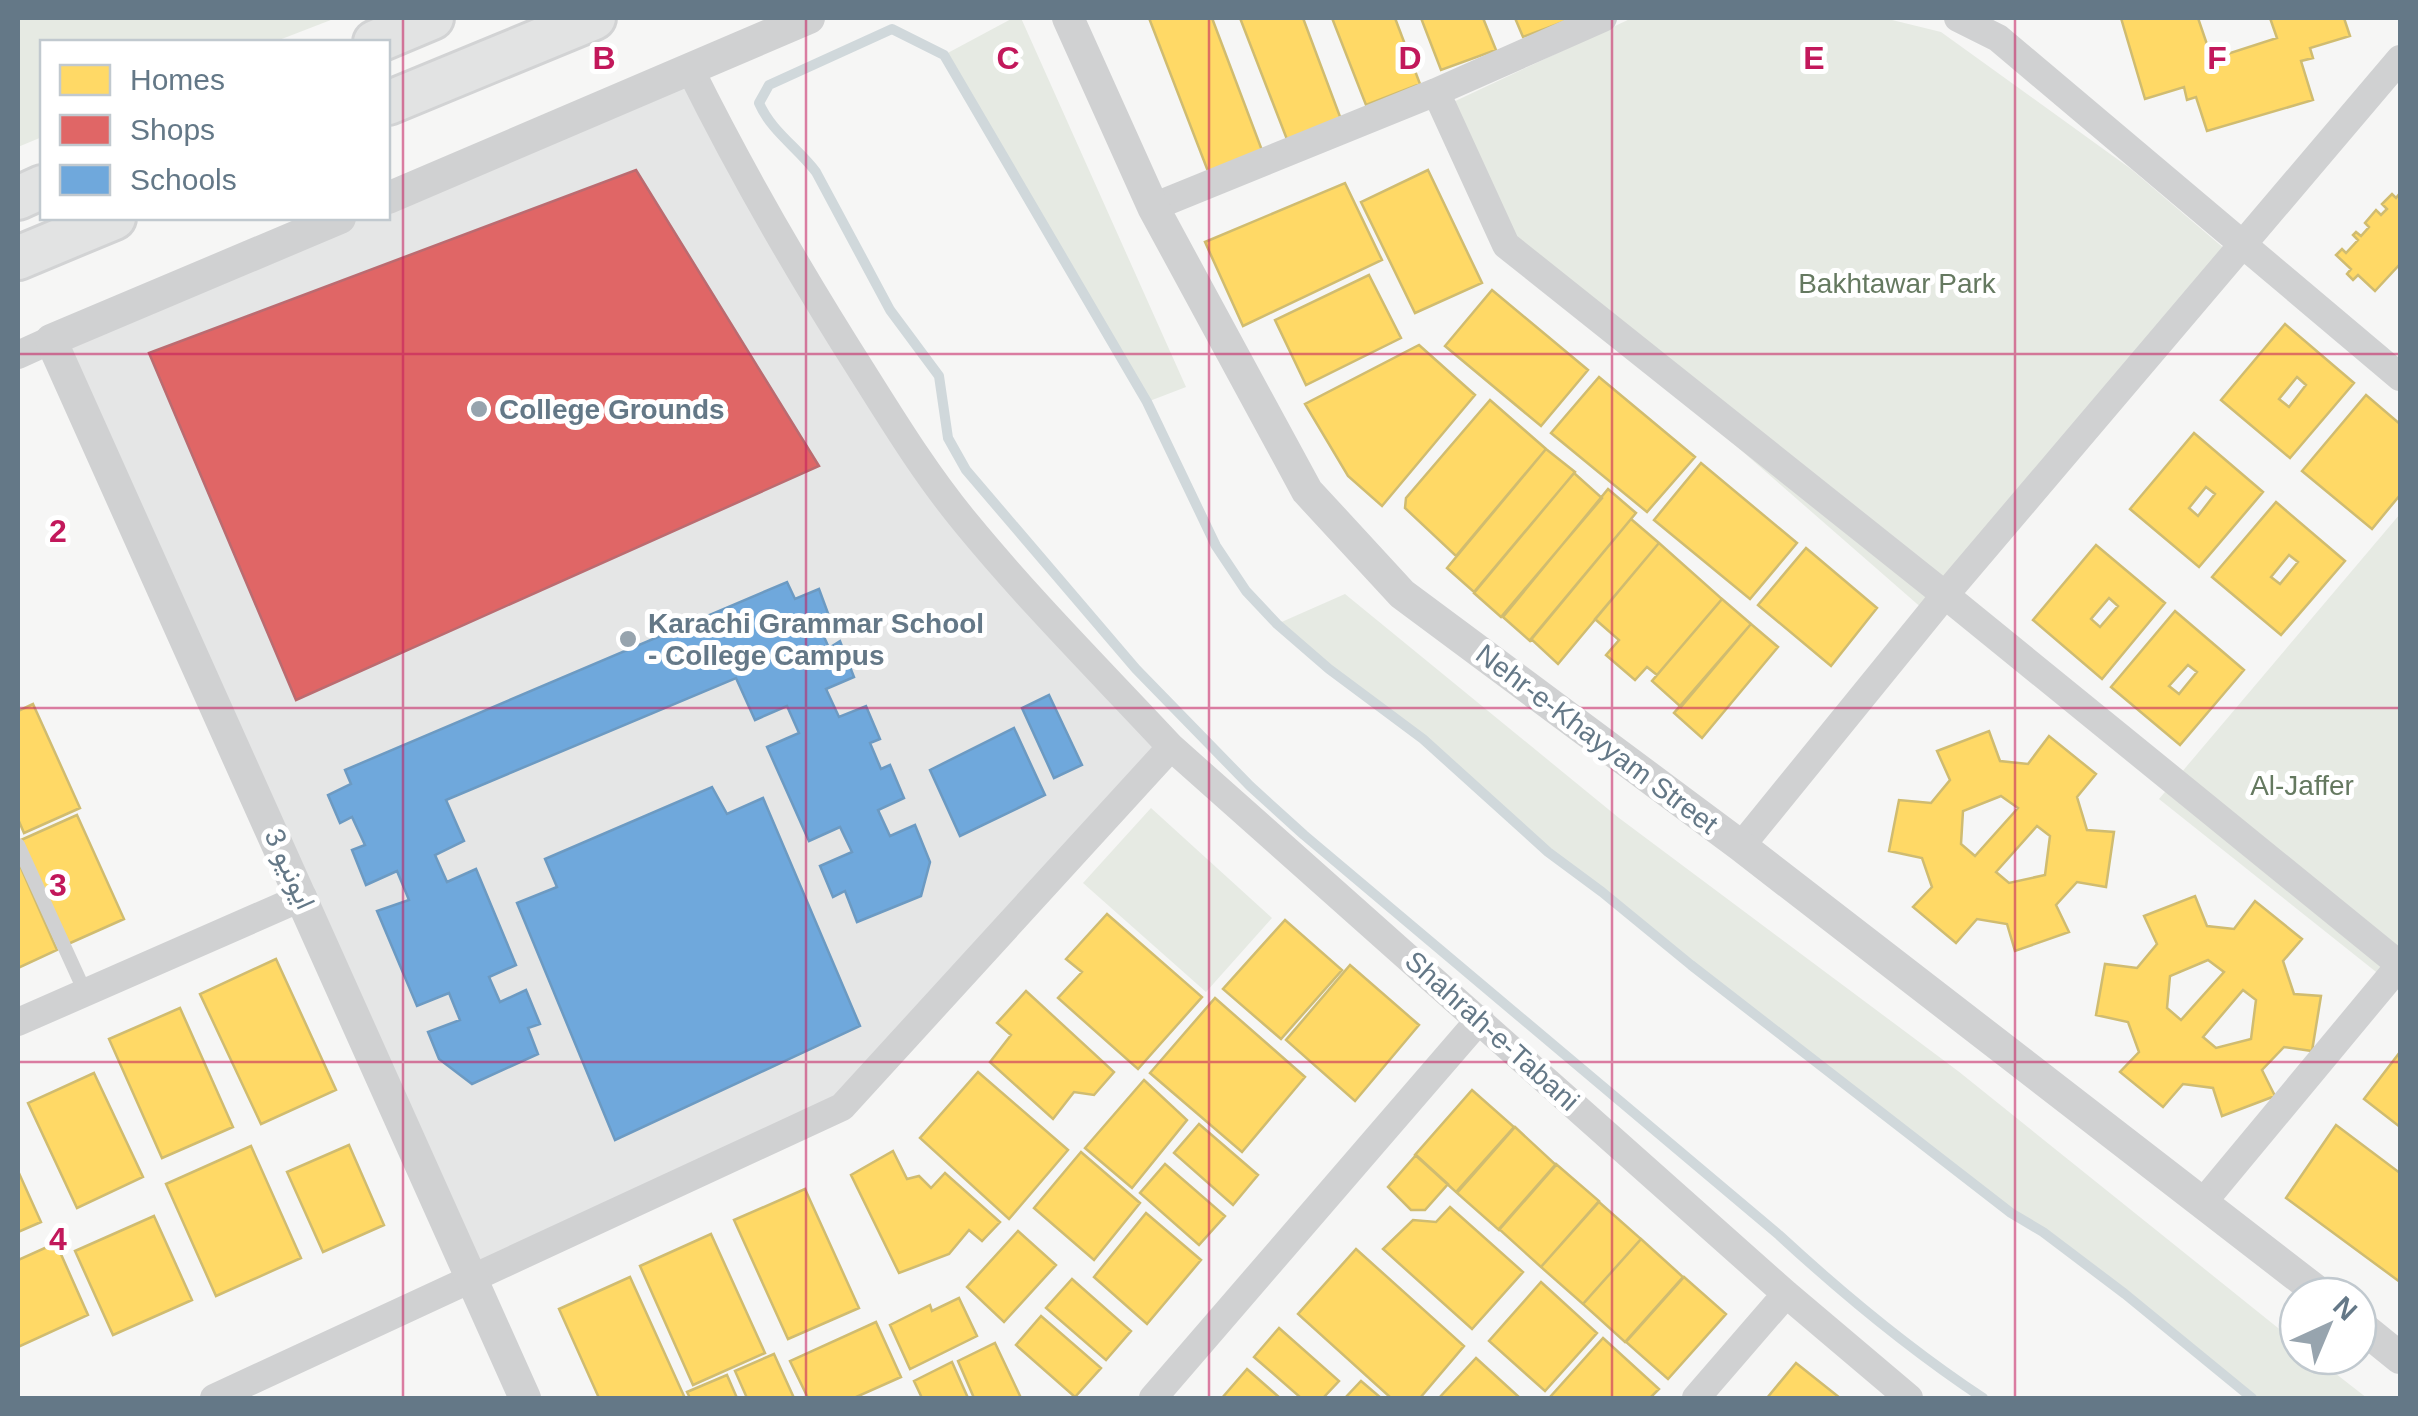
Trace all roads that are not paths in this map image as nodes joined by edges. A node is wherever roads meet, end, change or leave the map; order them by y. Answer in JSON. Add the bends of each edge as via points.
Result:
{"nodes":[{"id":1,"x":432,"y":18,"type":"edge"},
{"id":2,"x":594,"y":18,"type":"edge"},
{"id":3,"x":809,"y":18,"type":"edge"},
{"id":4,"x":1068,"y":18,"type":"edge"},
{"id":5,"x":1602,"y":18,"type":"edge"},
{"id":6,"x":1958,"y":18,"type":"edge"},
{"id":7,"x":380,"y":40,"type":"edge"},
{"id":8,"x":2400,"y":59,"type":"edge"},
{"id":9,"x":690,"y":69,"type":"junction"},
{"id":10,"x":1436,"y":92,"type":"junction"},
{"id":11,"x":390,"y":101,"type":"edge"},
{"id":12,"x":390,"y":197,"type":"edge"},
{"id":13,"x":1153,"y":206,"type":"junction"},
{"id":14,"x":109,"y":220,"type":"edge"},
{"id":15,"x":335,"y":220,"type":"edge"},
{"id":16,"x":2246,"y":245,"type":"junction"},
{"id":17,"x":18,"y":258,"type":"edge"},
{"id":18,"x":51,"y":340,"type":"junction"},
{"id":19,"x":18,"y":355,"type":"edge"},
{"id":20,"x":2400,"y":377,"type":"edge"},
{"id":21,"x":1946,"y":595,"type":"junction"},
{"id":22,"x":1170,"y":747,"type":"junction"},
{"id":23,"x":18,"y":846,"type":"edge"},
{"id":24,"x":1740,"y":846,"type":"junction"},
{"id":25,"x":303,"y":897,"type":"junction"},
{"id":26,"x":85,"y":992,"type":"junction"},
{"id":27,"x":1480,"y":1019,"type":"junction"},
{"id":28,"x":18,"y":1022,"type":"edge"},
{"id":29,"x":2204,"y":1201,"type":"junction"},
{"id":30,"x":2298,"y":1276,"type":"edge"},
{"id":31,"x":472,"y":1280,"type":"junction"},
{"id":32,"x":1786,"y":1294,"type":"junction"},
{"id":33,"x":2378,"y":1340,"type":"edge"},
{"id":34,"x":2400,"y":1358,"type":"edge"},
{"id":35,"x":214,"y":1398,"type":"edge"},
{"id":36,"x":525,"y":1398,"type":"edge"},
{"id":37,"x":1154,"y":1398,"type":"edge"},
{"id":38,"x":1696,"y":1398,"type":"edge"},
{"id":39,"x":1909,"y":1398,"type":"edge"}],
"edges":[{"from":1,"to":7,"type":"main road"},
{"from":2,"to":11,"type":"main road"},
{"from":3,"to":9,"type":"street"},
{"from":4,"to":13,"type":"street","name":"Nehr-e-Khayyam Street"},
{"from":5,"to":10,"type":"street"},
{"from":6,"to":16,"type":"street","via":[[1998,38]]},
{"from":8,"to":16,"type":"street"},
{"from":9,"to":12,"type":"street"},
{"from":9,"to":22,"type":"street","name":"Shahrah-e-Tabani","via":[[818,302],[919,461],[1027,593]]},
{"from":10,"to":13,"type":"street"},
{"from":10,"to":21,"type":"street","via":[[1506,245]]},
{"from":13,"to":24,"type":"street","name":"Nehr-e-Khayyam Street","via":[[1306,491],[1402,594]]},
{"from":14,"to":17,"type":"main road"},
{"from":15,"to":18,"type":"street"},
{"from":16,"to":20,"type":"street"},
{"from":16,"to":21,"type":"street"},
{"from":18,"to":19,"type":"street"},
{"from":18,"to":25,"type":"street","name":"ایونیو 3"},
{"from":21,"to":24,"type":"street"},
{"from":21,"to":29,"type":"street","via":[[2400,964]]},
{"from":22,"to":27,"type":"street","name":"Shahrah-e-Tabani"},
{"from":22,"to":31,"type":"street","via":[[842,1107]]},
{"from":23,"to":26,"type":"lane"},
{"from":24,"to":29,"type":"street","name":"Nehr-e-Khayyam Street"},
{"from":25,"to":26,"type":"street"},
{"from":25,"to":31,"type":"street","name":"ایونیو 3"},
{"from":26,"to":28,"type":"street"},
{"from":27,"to":32,"type":"street","name":"Shahrah-e-Tabani"},
{"from":27,"to":37,"type":"street"},
{"from":29,"to":30,"type":"street","name":"Nehr-e-Khayyam Street"},
{"from":31,"to":35,"type":"street"},
{"from":31,"to":36,"type":"street","name":"ایونیو 3"},
{"from":32,"to":38,"type":"street"},
{"from":32,"to":39,"type":"street","name":"Shahrah-e-Tabani"},
{"from":33,"to":34,"type":"street"}]}
